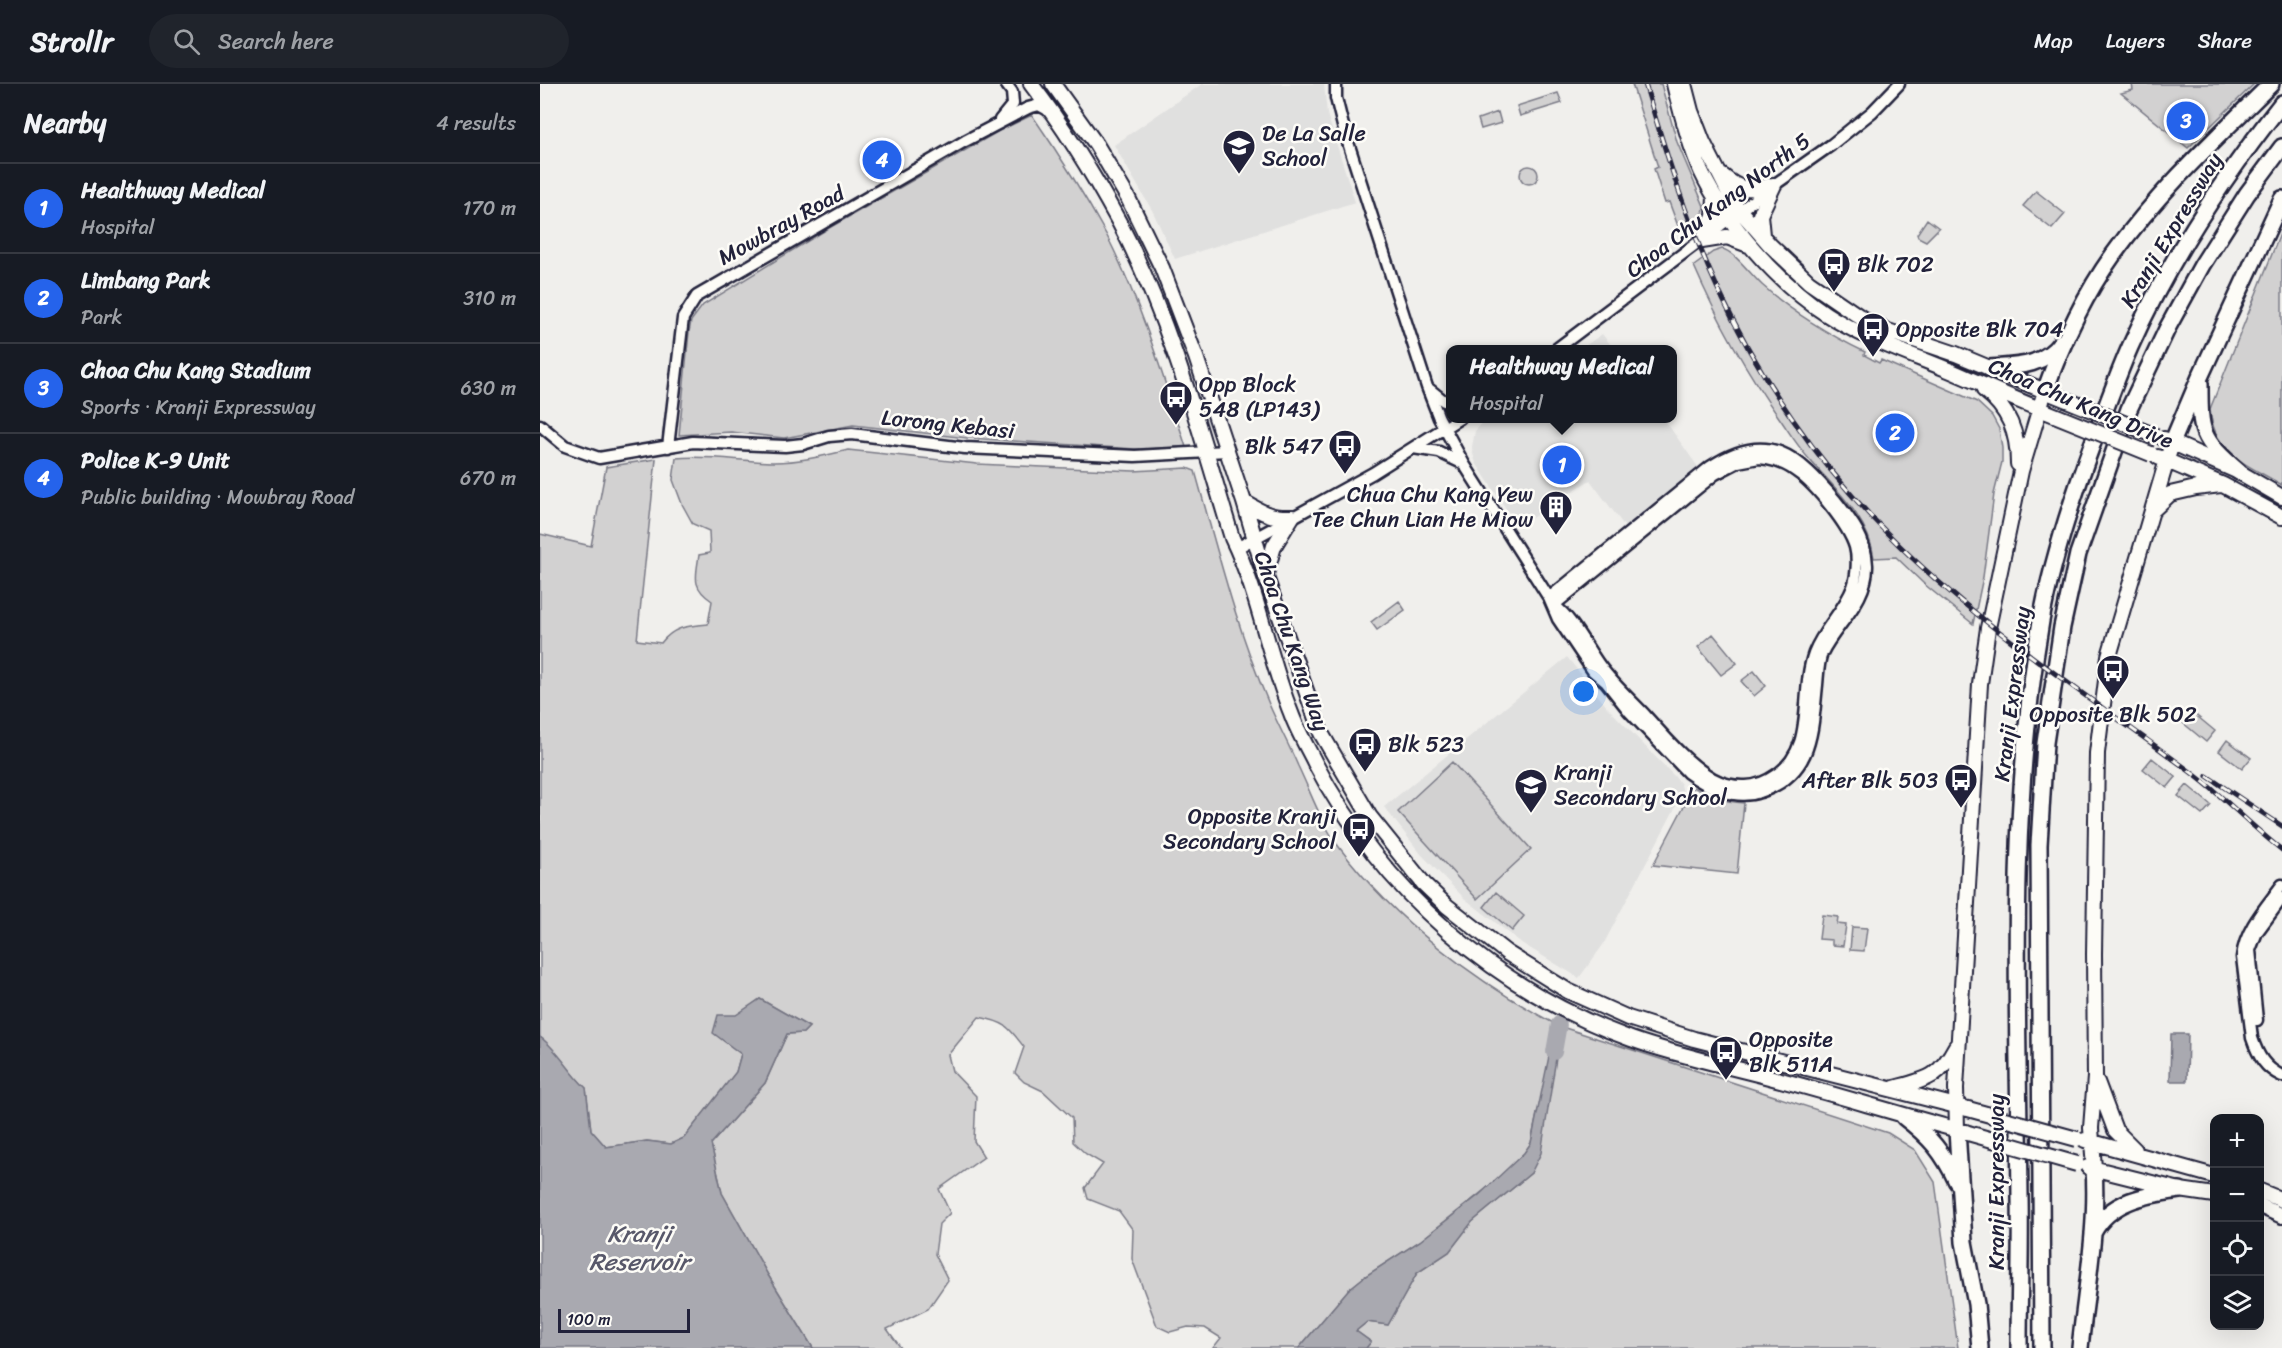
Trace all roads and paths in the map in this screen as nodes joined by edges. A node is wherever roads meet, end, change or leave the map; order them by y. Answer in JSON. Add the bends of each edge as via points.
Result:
{"nodes":[{"id":1,"x":1006,"y":84,"type":"edge"},
{"id":2,"x":1031,"y":84,"type":"edge"},
{"id":3,"x":1053,"y":84,"type":"edge"},
{"id":4,"x":1336,"y":84,"type":"edge"},
{"id":5,"x":1674,"y":84,"type":"edge"},
{"id":6,"x":1684,"y":84,"type":"edge"},
{"id":7,"x":1899,"y":84,"type":"edge"},
{"id":8,"x":2271,"y":84,"type":"edge"},
{"id":9,"x":2282,"y":103,"type":"edge"},
{"id":10,"x":1053,"y":113,"type":"junction"},
{"id":11,"x":994,"y":127,"type":"junction"},
{"id":12,"x":2282,"y":147,"type":"edge"},
{"id":13,"x":1717,"y":171,"type":"junction"},
{"id":14,"x":1774,"y":185,"type":"junction"},
{"id":15,"x":1715,"y":196,"type":"junction"},
{"id":16,"x":2282,"y":199,"type":"edge"},
{"id":17,"x":1735,"y":215,"type":"junction"},
{"id":18,"x":1762,"y":235,"type":"junction"},
{"id":19,"x":1702,"y":241,"type":"junction"},
{"id":20,"x":1751,"y":246,"type":"junction"},
{"id":21,"x":2075,"y":324,"type":"junction"},
{"id":22,"x":1562,"y":345,"type":"edge"},
{"id":23,"x":1989,"y":368,"type":"junction"},
{"id":24,"x":2200,"y":377,"type":"junction"},
{"id":25,"x":1967,"y":378,"type":"junction"},
{"id":26,"x":1427,"y":387,"type":"junction"},
{"id":27,"x":2049,"y":392,"type":"junction"},
{"id":28,"x":1446,"y":402,"type":"edge"},
{"id":29,"x":2043,"y":411,"type":"junction"},
{"id":30,"x":1454,"y":423,"type":"edge"},
{"id":31,"x":540,"y":425,"type":"edge"},
{"id":32,"x":1445,"y":430,"type":"junction"},
{"id":33,"x":2172,"y":443,"type":"junction"},
{"id":34,"x":665,"y":448,"type":"junction"},
{"id":35,"x":1413,"y":448,"type":"junction"},
{"id":36,"x":1227,"y":451,"type":"junction"},
{"id":37,"x":1206,"y":453,"type":"junction"},
{"id":38,"x":2167,"y":461,"type":"junction"},
{"id":39,"x":1464,"y":464,"type":"junction"},
{"id":40,"x":2021,"y":471,"type":"junction"},
{"id":41,"x":2239,"y":472,"type":"junction"},
{"id":42,"x":2223,"y":485,"type":"junction"},
{"id":43,"x":2282,"y":497,"type":"edge"},
{"id":44,"x":1244,"y":502,"type":"junction"},
{"id":45,"x":2150,"y":513,"type":"junction"},
{"id":46,"x":2282,"y":516,"type":"edge"},
{"id":47,"x":1292,"y":517,"type":"junction"},
{"id":48,"x":1254,"y":538,"type":"junction"},
{"id":49,"x":1237,"y":548,"type":"junction"},
{"id":50,"x":1266,"y":577,"type":"junction"},
{"id":51,"x":1551,"y":602,"type":"junction"},
{"id":52,"x":2282,"y":885,"type":"edge"},
{"id":53,"x":2282,"y":898,"type":"edge"},
{"id":54,"x":2270,"y":915,"type":"junction"},
{"id":55,"x":2253,"y":925,"type":"junction"},
{"id":56,"x":2247,"y":973,"type":"junction"},
{"id":57,"x":1958,"y":1043,"type":"junction"},
{"id":58,"x":2279,"y":1070,"type":"edge"},
{"id":59,"x":2095,"y":1077,"type":"junction"},
{"id":60,"x":1892,"y":1089,"type":"junction"},
{"id":61,"x":1962,"y":1107,"type":"junction"},
{"id":62,"x":1904,"y":1117,"type":"junction"},
{"id":63,"x":1963,"y":1131,"type":"junction"},
{"id":64,"x":2091,"y":1142,"type":"junction"},
{"id":65,"x":2142,"y":1155,"type":"junction"},
{"id":66,"x":2094,"y":1168,"type":"junction"},
{"id":67,"x":2210,"y":1175,"type":"edge"},
{"id":68,"x":2180,"y":1190,"type":"junction"},
{"id":69,"x":1960,"y":1191,"type":"junction"},
{"id":70,"x":2264,"y":1193,"type":"edge"},
{"id":71,"x":2210,"y":1194,"type":"edge"},
{"id":72,"x":2282,"y":1200,"type":"edge"},
{"id":73,"x":2264,"y":1208,"type":"edge"},
{"id":74,"x":2282,"y":1216,"type":"edge"},
{"id":75,"x":2092,"y":1236,"type":"junction"},
{"id":76,"x":1980,"y":1348,"type":"edge"},
{"id":77,"x":2019,"y":1348,"type":"edge"},
{"id":78,"x":2042,"y":1348,"type":"edge"},
{"id":79,"x":2080,"y":1348,"type":"edge"}],
"edges":[{"from":1,"to":11,"type":"street","via":[[1012,92],[1013,104]]},
{"from":2,"to":10,"type":"main road","name":"Choa Chu Kang Way"},
{"from":3,"to":36,"type":"main road","name":"Choa Chu Kang Way","via":[[1096,144],[1144,228],[1184,325]]},
{"from":4,"to":26,"type":"street","via":[[1344,130]]},
{"from":5,"to":15,"type":"main road","name":"Choa Chu Kang Drive","via":[[1689,138]]},
{"from":6,"to":13,"type":"main road","name":"Choa Chu Kang Drive","via":[[1691,111]]},
{"from":7,"to":14,"type":"street","name":"Choa Chu Kang North 5","via":[[1856,125]]},
{"from":8,"to":21,"type":"highway","via":[[2136,225],[2098,278]]},
{"from":9,"to":77,"type":"highway","name":"Kranji Expressway","via":[[2198,222],[2130,347],[2078,483],[2042,620],[2027,725],[2018,844]]},
{"from":10,"to":11,"type":"street","name":"Mowbray Road","via":[[1033,106]]},
{"from":10,"to":37,"type":"main road","name":"Choa Chu Kang Way","via":[[1099,186],[1143,273]]},
{"from":11,"to":34,"type":"street","name":"Mowbray Road","via":[[697,296],[683,318]]},
{"from":12,"to":78,"type":"highway","name":"Kranji Expressway","via":[[2202,265],[2129,409],[2078,554],[2062,627],[2045,743],[2039,844]]},
{"from":13,"to":14,"type":"main road","via":[[1746,190]]},
{"from":13,"to":17,"type":"main road","name":"Choa Chu Kang Drive","via":[[1735,205]]},
{"from":14,"to":17,"type":"street","name":"Choa Chu Kang North 5"},
{"from":14,"to":18,"type":"main road","via":[[1760,215]]},
{"from":15,"to":17,"type":"main road","name":"Choa Chu Kang Drive"},
{"from":15,"to":19,"type":"main road","via":[[1714,217]]},
{"from":16,"to":24,"type":"highway"},
{"from":17,"to":18,"type":"main road","name":"Choa Chu Kang Drive"},
{"from":17,"to":19,"type":"street","name":"Choa Chu Kang North 5"},
{"from":17,"to":20,"type":"main road","name":"Choa Chu Kang Drive"},
{"from":18,"to":23,"type":"main road","name":"Choa Chu Kang Drive","via":[[1809,282],[1866,321]]},
{"from":19,"to":20,"type":"main road","via":[[1727,237]]},
{"from":19,"to":22,"type":"street","name":"Choa Chu Kang North 5"},
{"from":20,"to":25,"type":"main road","name":"Choa Chu Kang Drive","via":[[1825,313],[1868,337]]},
{"from":21,"to":23,"type":"highway","via":[[2057,348],[2039,361]]},
{"from":21,"to":27,"type":"highway"},
{"from":23,"to":27,"type":"main road","name":"Choa Chu Kang Drive"},
{"from":24,"to":33,"type":"highway"},
{"from":24,"to":41,"type":"highway","via":[[2200,419],[2205,435]]},
{"from":25,"to":29,"type":"main road","name":"Choa Chu Kang Drive"},
{"from":25,"to":40,"type":"main road","via":[[1994,398],[2010,418]]},
{"from":26,"to":28,"type":"street"},
{"from":26,"to":32,"type":"street"},
{"from":27,"to":29,"type":"main road"},
{"from":27,"to":33,"type":"main road","name":"Choa Chu Kang Drive","bridge":true},
{"from":29,"to":38,"type":"main road","name":"Choa Chu Kang Drive","bridge":true},
{"from":29,"to":40,"type":"main road"},
{"from":30,"to":32,"type":"street"},
{"from":31,"to":34,"type":"street","name":"Lorong Kebasi","via":[[565,446],[599,458]]},
{"from":32,"to":35,"type":"street"},
{"from":32,"to":39,"type":"street"},
{"from":33,"to":38,"type":"main road"},
{"from":33,"to":41,"type":"main road","name":"Choa Chu Kang Drive"},
{"from":34,"to":37,"type":"street","name":"Lorong Kebasi","via":[[710,442],[785,446],[852,434],[965,448],[1135,456]]},
{"from":35,"to":39,"type":"street","via":[[1439,452]]},
{"from":35,"to":47,"type":"street"},
{"from":36,"to":37,"type":"street","name":"Lorong Kebasi"},
{"from":36,"to":44,"type":"main road","name":"Choa Chu Kang Way"},
{"from":37,"to":49,"type":"main road","name":"Choa Chu Kang Way"},
{"from":38,"to":42,"type":"main road","name":"Choa Chu Kang Drive"},
{"from":38,"to":45,"type":"main road"},
{"from":39,"to":51,"type":"street"},
{"from":40,"to":57,"type":"main road","via":[[1980,684]]},
{"from":41,"to":43,"type":"main road","name":"Choa Chu Kang Drive"},
{"from":42,"to":45,"type":"main road","via":[[2170,494]]},
{"from":42,"to":46,"type":"main road","name":"Choa Chu Kang Drive"},
{"from":44,"to":47,"type":"main road","via":[[1275,518]]},
{"from":44,"to":48,"type":"main road","name":"Choa Chu Kang Way"},
{"from":45,"to":59,"type":"main road","via":[[2109,657],[2097,753]]},
{"from":47,"to":48,"type":"street"},
{"from":47,"to":50,"type":"main road","via":[[1274,546]]},
{"from":48,"to":49,"type":"street"},
{"from":48,"to":50,"type":"main road","name":"Choa Chu Kang Way"},
{"from":49,"to":62,"type":"main road","name":"Choa Chu Kang Way","via":[[1291,713],[1322,775],[1359,835],[1432,918],[1477,956],[1581,1018],[1632,1039]]},
{"from":50,"to":60,"type":"main road","name":"Choa Chu Kang Way","via":[[1321,733],[1354,791],[1417,876],[1468,924],[1548,980],[1628,1018],[1694,1039]]},
{"from":51,"to":51,"type":"street","via":[[1710,467],[1746,450],[1777,451],[1805,466],[1846,513],[1865,548],[1867,568],[1862,589],[1822,654],[1809,745],[1800,764],[1785,780],[1754,794],[1710,787],[1688,773],[1593,671]]},
{"from":52,"to":55,"type":"street"},
{"from":53,"to":54,"type":"street"},
{"from":54,"to":55,"type":"street"},
{"from":54,"to":56,"type":"street","via":[[2257,932]]},
{"from":55,"to":56,"type":"street","via":[[2243,947]]},
{"from":56,"to":58,"type":"street","via":[[2252,1038],[2270,1070]]},
{"from":57,"to":60,"type":"main road","via":[[1934,1076]]},
{"from":57,"to":61,"type":"main road"},
{"from":59,"to":64,"type":"main road"},
{"from":59,"to":65,"type":"main road","via":[[2115,1130]]},
{"from":60,"to":61,"type":"main road","name":"Choa Chu Kang Way"},
{"from":61,"to":63,"type":"main road"},
{"from":61,"to":64,"type":"main road","name":"Choa Chu Kang Way","bridge":true},
{"from":62,"to":63,"type":"main road","name":"Choa Chu Kang Way"},
{"from":62,"to":69,"type":"highway","via":[[1925,1133],[1945,1157]]},
{"from":63,"to":66,"type":"main road","name":"Choa Chu Kang Way","bridge":true},
{"from":63,"to":69,"type":"highway"},
{"from":64,"to":65,"type":"main road","name":"Choa Chu Kang Way"},
{"from":64,"to":66,"type":"main road"},
{"from":65,"to":67,"type":"main road","name":"Choa Chu Kang Way"},
{"from":66,"to":68,"type":"main road","name":"Choa Chu Kang Way"},
{"from":66,"to":75,"type":"highway"},
{"from":68,"to":71,"type":"main road","name":"Choa Chu Kang Way"},
{"from":68,"to":75,"type":"highway","via":[[2124,1203],[2098,1223]]},
{"from":69,"to":76,"type":"highway"},
{"from":70,"to":72,"type":"main road"},
{"from":73,"to":74,"type":"main road"},
{"from":75,"to":79,"type":"highway"}]}
